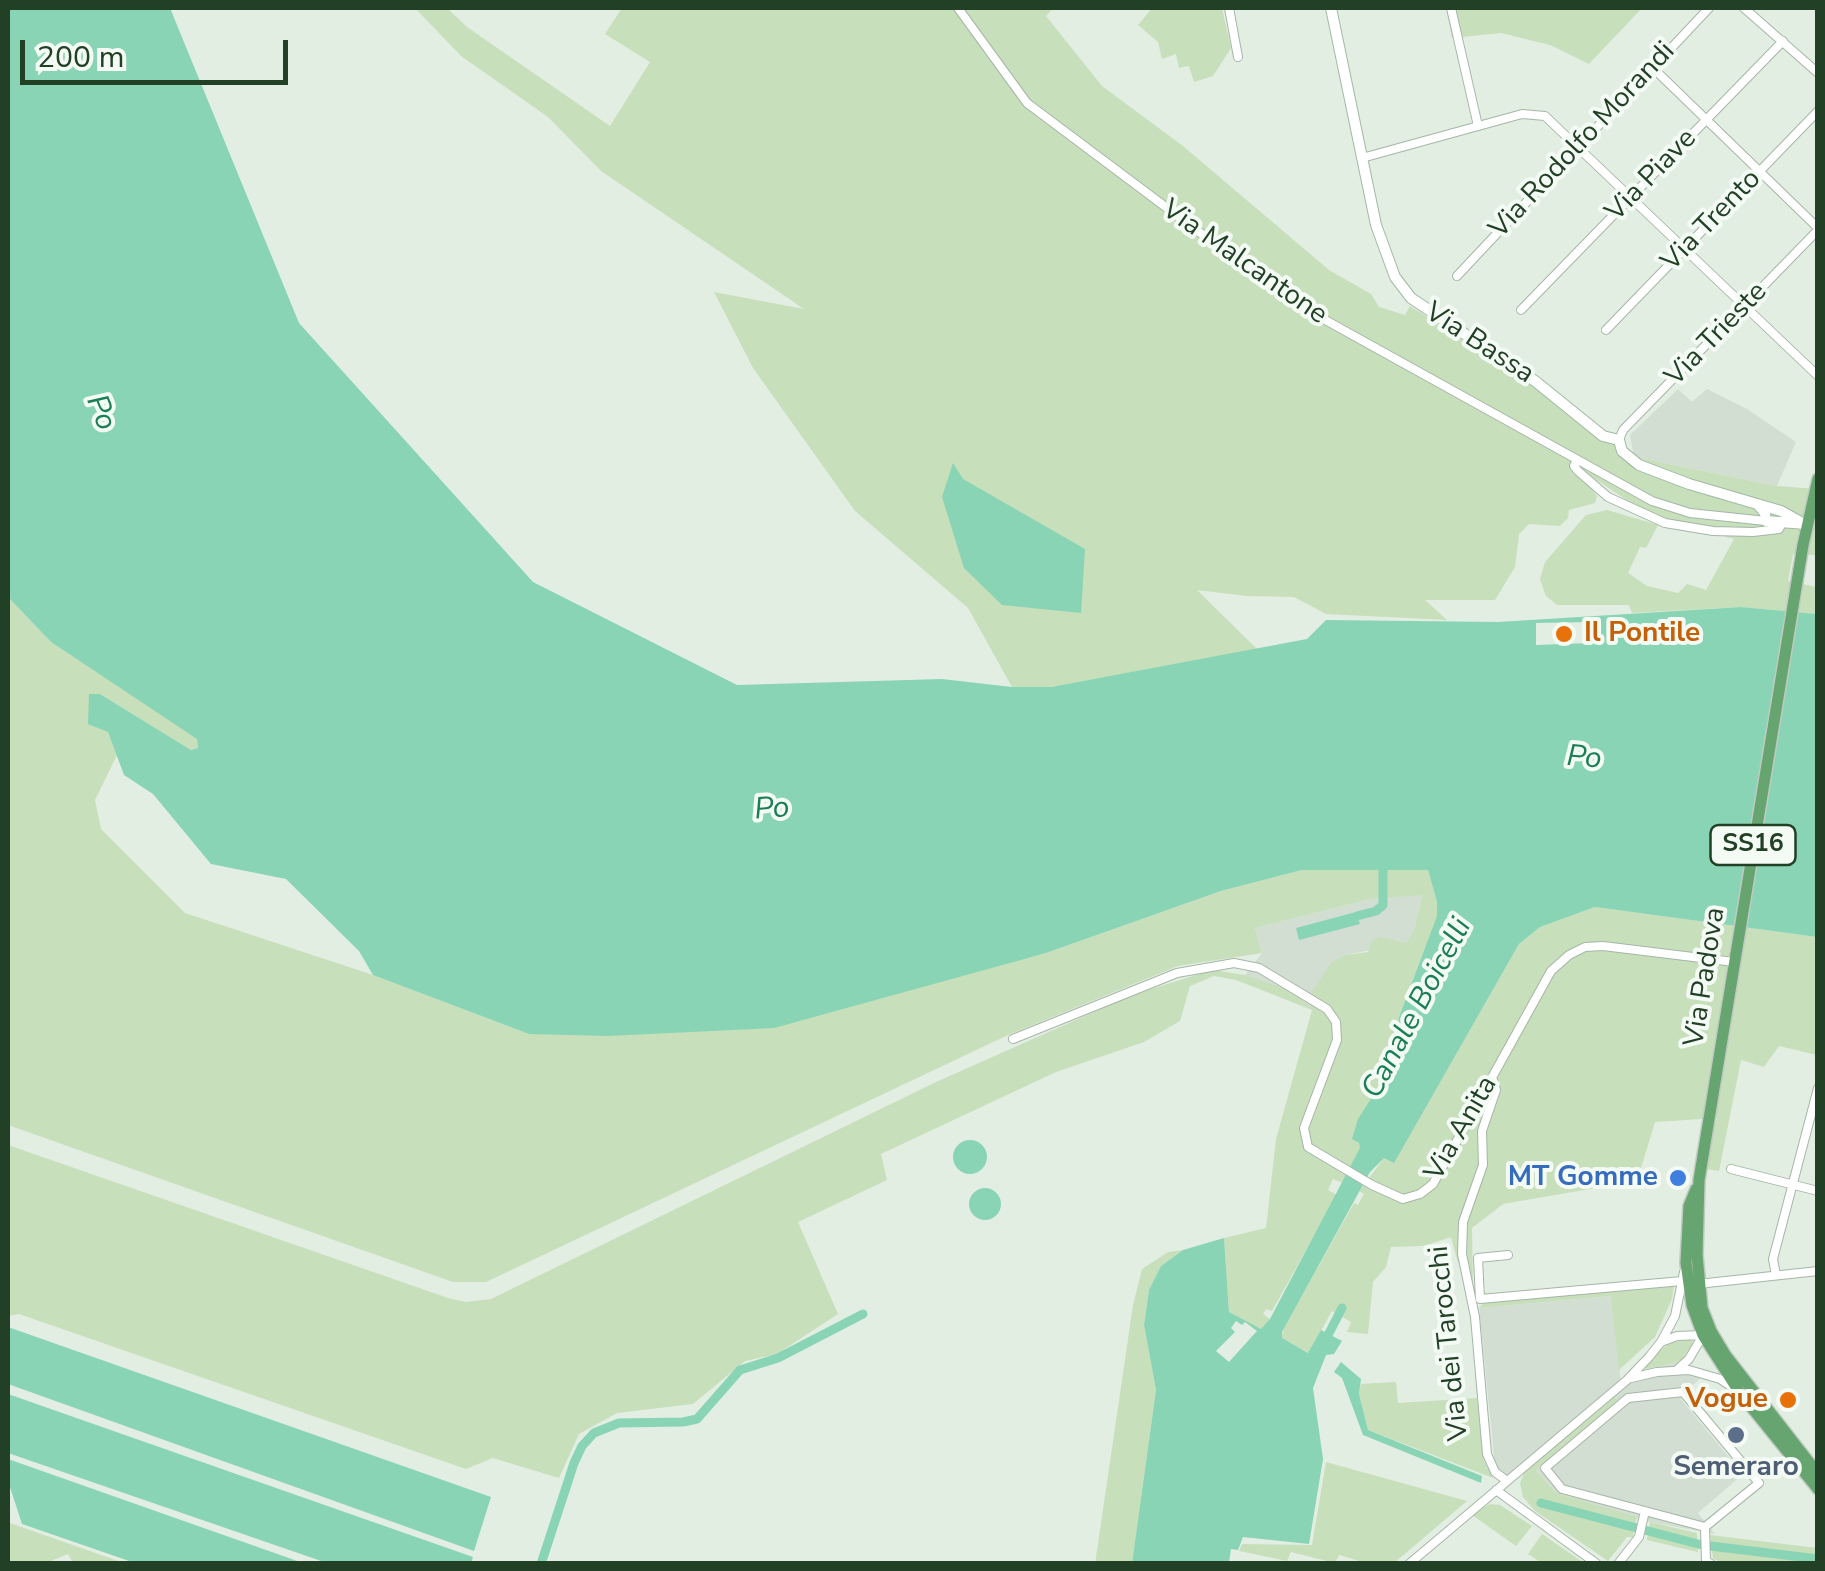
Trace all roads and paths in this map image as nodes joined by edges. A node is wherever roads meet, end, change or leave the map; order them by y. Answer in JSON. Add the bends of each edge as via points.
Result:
{"nodes":[{"id":1,"x":958,"y":8,"type":"edge"},
{"id":2,"x":1228,"y":8,"type":"edge"},
{"id":3,"x":1332,"y":8,"type":"edge"},
{"id":4,"x":1451,"y":8,"type":"edge"},
{"id":5,"x":1710,"y":8,"type":"edge"},
{"id":6,"x":1744,"y":8,"type":"edge"},
{"id":7,"x":1784,"y":41,"type":"junction"},
{"id":8,"x":1238,"y":57,"type":"dead end"},
{"id":9,"x":1652,"y":68,"type":"junction"},
{"id":10,"x":1818,"y":73,"type":"edge"},
{"id":11,"x":1818,"y":111,"type":"edge"},
{"id":12,"x":1706,"y":120,"type":"junction"},
{"id":13,"x":1478,"y":126,"type":"junction"},
{"id":14,"x":1577,"y":145,"type":"junction"},
{"id":15,"x":1362,"y":158,"type":"junction"},
{"id":16,"x":1760,"y":172,"type":"junction"},
{"id":17,"x":1632,"y":196,"type":"junction"},
{"id":18,"x":1818,"y":229,"type":"edge"},
{"id":19,"x":1686,"y":248,"type":"junction"},
{"id":20,"x":1457,"y":276,"type":"dead end"},
{"id":21,"x":1745,"y":306,"type":"junction"},
{"id":22,"x":1520,"y":310,"type":"dead end"},
{"id":23,"x":1606,"y":330,"type":"dead end"},
{"id":24,"x":1818,"y":376,"type":"edge"},
{"id":25,"x":1619,"y":440,"type":"junction"},
{"id":26,"x":1577,"y":460,"type":"junction"},
{"id":27,"x":1818,"y":479,"type":"edge"},
{"id":28,"x":1754,"y":502,"type":"junction"},
{"id":29,"x":1782,"y":517,"type":"junction"},
{"id":30,"x":1766,"y":521,"type":"junction"},
{"id":31,"x":1808,"y":523,"type":"edge"},
{"id":32,"x":1734,"y":962,"type":"junction"},
{"id":33,"x":1013,"y":1039,"type":"dead end"},
{"id":34,"x":1492,"y":1077,"type":"junction"},
{"id":35,"x":1818,"y":1088,"type":"edge"},
{"id":36,"x":1731,"y":1169,"type":"dead end"},
{"id":37,"x":1699,"y":1180,"type":"junction"},
{"id":38,"x":1792,"y":1185,"type":"junction"},
{"id":39,"x":1818,"y":1191,"type":"edge"},
{"id":40,"x":1508,"y":1256,"type":"dead end"},
{"id":41,"x":1818,"y":1271,"type":"edge"},
{"id":42,"x":1776,"y":1275,"type":"junction"},
{"id":43,"x":1689,"y":1282,"type":"junction"},
{"id":44,"x":1474,"y":1299,"type":"junction"},
{"id":45,"x":1707,"y":1333,"type":"junction"},
{"id":46,"x":1661,"y":1342,"type":"junction"},
{"id":47,"x":1678,"y":1370,"type":"junction"},
{"id":48,"x":1627,"y":1380,"type":"junction"},
{"id":49,"x":1618,"y":1387,"type":"junction"},
{"id":50,"x":1740,"y":1393,"type":"junction"},
{"id":51,"x":1628,"y":1398,"type":"junction"},
{"id":52,"x":1800,"y":1460,"type":"junction"},
{"id":53,"x":1818,"y":1474,"type":"edge"},
{"id":54,"x":1507,"y":1481,"type":"junction"},
{"id":55,"x":1496,"y":1490,"type":"junction"},
{"id":56,"x":1818,"y":1490,"type":"edge"},
{"id":57,"x":1645,"y":1511,"type":"junction"},
{"id":58,"x":1705,"y":1532,"type":"junction"},
{"id":59,"x":1409,"y":1564,"type":"edge"},
{"id":60,"x":1597,"y":1564,"type":"edge"},
{"id":61,"x":1618,"y":1564,"type":"edge"},
{"id":62,"x":1711,"y":1564,"type":"edge"}],
"edges":[{"from":1,"to":26,"type":"street","name":"Via Malcantone","via":[[1027,103],[1276,290]]},
{"from":2,"to":8,"type":"street"},
{"from":3,"to":15,"type":"street","name":"Via Bassa"},
{"from":4,"to":13,"type":"street"},
{"from":5,"to":9,"type":"street","name":"Via Rodolfo Morandi"},
{"from":6,"to":7,"type":"street"},
{"from":7,"to":10,"type":"street"},
{"from":7,"to":12,"type":"street","name":"Via Piave"},
{"from":9,"to":12,"type":"street"},
{"from":9,"to":14,"type":"street","name":"Via Rodolfo Morandi"},
{"from":11,"to":16,"type":"street","name":"Via Trento"},
{"from":12,"to":16,"type":"street"},
{"from":12,"to":17,"type":"street","name":"Via Piave"},
{"from":13,"to":14,"type":"street","via":[[1538,114]]},
{"from":13,"to":15,"type":"street"},
{"from":14,"to":17,"type":"street"},
{"from":14,"to":20,"type":"street","name":"Via Rodolfo Morandi"},
{"from":15,"to":25,"type":"street","name":"Via Bassa","via":[[1379,236],[1410,298],[1535,380],[1604,436]]},
{"from":16,"to":18,"type":"street"},
{"from":16,"to":19,"type":"street","name":"Via Trento"},
{"from":17,"to":19,"type":"street"},
{"from":17,"to":22,"type":"street","name":"Via Piave"},
{"from":18,"to":21,"type":"street","name":"Via Trieste"},
{"from":19,"to":21,"type":"street"},
{"from":19,"to":23,"type":"street","name":"Via Trento"},
{"from":21,"to":24,"type":"street"},
{"from":21,"to":25,"type":"street","name":"Via Trieste"},
{"from":25,"to":28,"type":"street","name":"Via Bassa","via":[[1622,451],[1644,468]]},
{"from":26,"to":29,"type":"street","name":"Via Malcantone","via":[[1578,472],[1608,497],[1666,523],[1753,532],[1780,529]]},
{"from":26,"to":30,"type":"street","name":"Via Malcantone","via":[[1674,510]]},
{"from":27,"to":31,"type":"main road","number":"SS16"},
{"from":28,"to":29,"type":"street","name":"Via Bassa"},
{"from":28,"to":30,"type":"street"},
{"from":29,"to":30,"type":"street","name":"Via Malcantone"},
{"from":29,"to":31,"type":"street"},
{"from":31,"to":32,"type":"main road","name":"Via Padova","number":"SS16"},
{"from":32,"to":34,"type":"street","name":"Via Anita","via":[[1602,946],[1576,951],[1552,971]]},
{"from":32,"to":37,"type":"main road","name":"Via Padova","number":"SS16"},
{"from":33,"to":34,"type":"street","name":"Via Anita","via":[[1177,973],[1234,962],[1259,968],[1333,1014],[1338,1029],[1303,1134],[1311,1150],[1403,1199],[1427,1190]]},
{"from":34,"to":44,"type":"street","name":"Via dei Tarocchi","via":[[1496,1090],[1482,1131],[1483,1165],[1463,1222],[1462,1254]]},
{"from":35,"to":38,"type":"street"},
{"from":36,"to":38,"type":"street"},
{"from":37,"to":43,"type":"main road","name":"Via Padova","number":"SS16"},
{"from":37,"to":43,"type":"main road","name":"Via Padova","number":"SS16","via":[[1689,1206]]},
{"from":38,"to":39,"type":"street"},
{"from":38,"to":42,"type":"street","via":[[1773,1259]]},
{"from":40,"to":44,"type":"street","via":[[1478,1258]]},
{"from":41,"to":42,"type":"street"},
{"from":42,"to":43,"type":"street"},
{"from":43,"to":44,"type":"street"},
{"from":43,"to":45,"type":"main road","name":"Via Padova"},
{"from":43,"to":46,"type":"street"},
{"from":44,"to":54,"type":"street","name":"Via dei Tarocchi","via":[[1487,1454],[1494,1472]]},
{"from":45,"to":46,"type":"street"},
{"from":45,"to":47,"type":"street"},
{"from":45,"to":50,"type":"main road","name":"Via Padova"},
{"from":45,"to":52,"type":"main road","name":"Via Padova"},
{"from":46,"to":48,"type":"street"},
{"from":47,"to":48,"type":"street"},
{"from":47,"to":50,"type":"street","via":[[1720,1379]]},
{"from":48,"to":49,"type":"street"},
{"from":49,"to":51,"type":"street"},
{"from":49,"to":54,"type":"street"},
{"from":50,"to":52,"type":"main road","name":"Via Padova"},
{"from":51,"to":57,"type":"street","via":[[1545,1468],[1562,1489]]},
{"from":51,"to":58,"type":"street","via":[[1683,1392],[1759,1482]]},
{"from":52,"to":53,"type":"main road","name":"Via Padova"},
{"from":52,"to":56,"type":"main road","name":"Via Padova"},
{"from":54,"to":55,"type":"street"},
{"from":55,"to":59,"type":"street"},
{"from":55,"to":60,"type":"street"},
{"from":57,"to":58,"type":"street"},
{"from":57,"to":61,"type":"street","via":[[1639,1537]]},
{"from":58,"to":62,"type":"street"}]}
